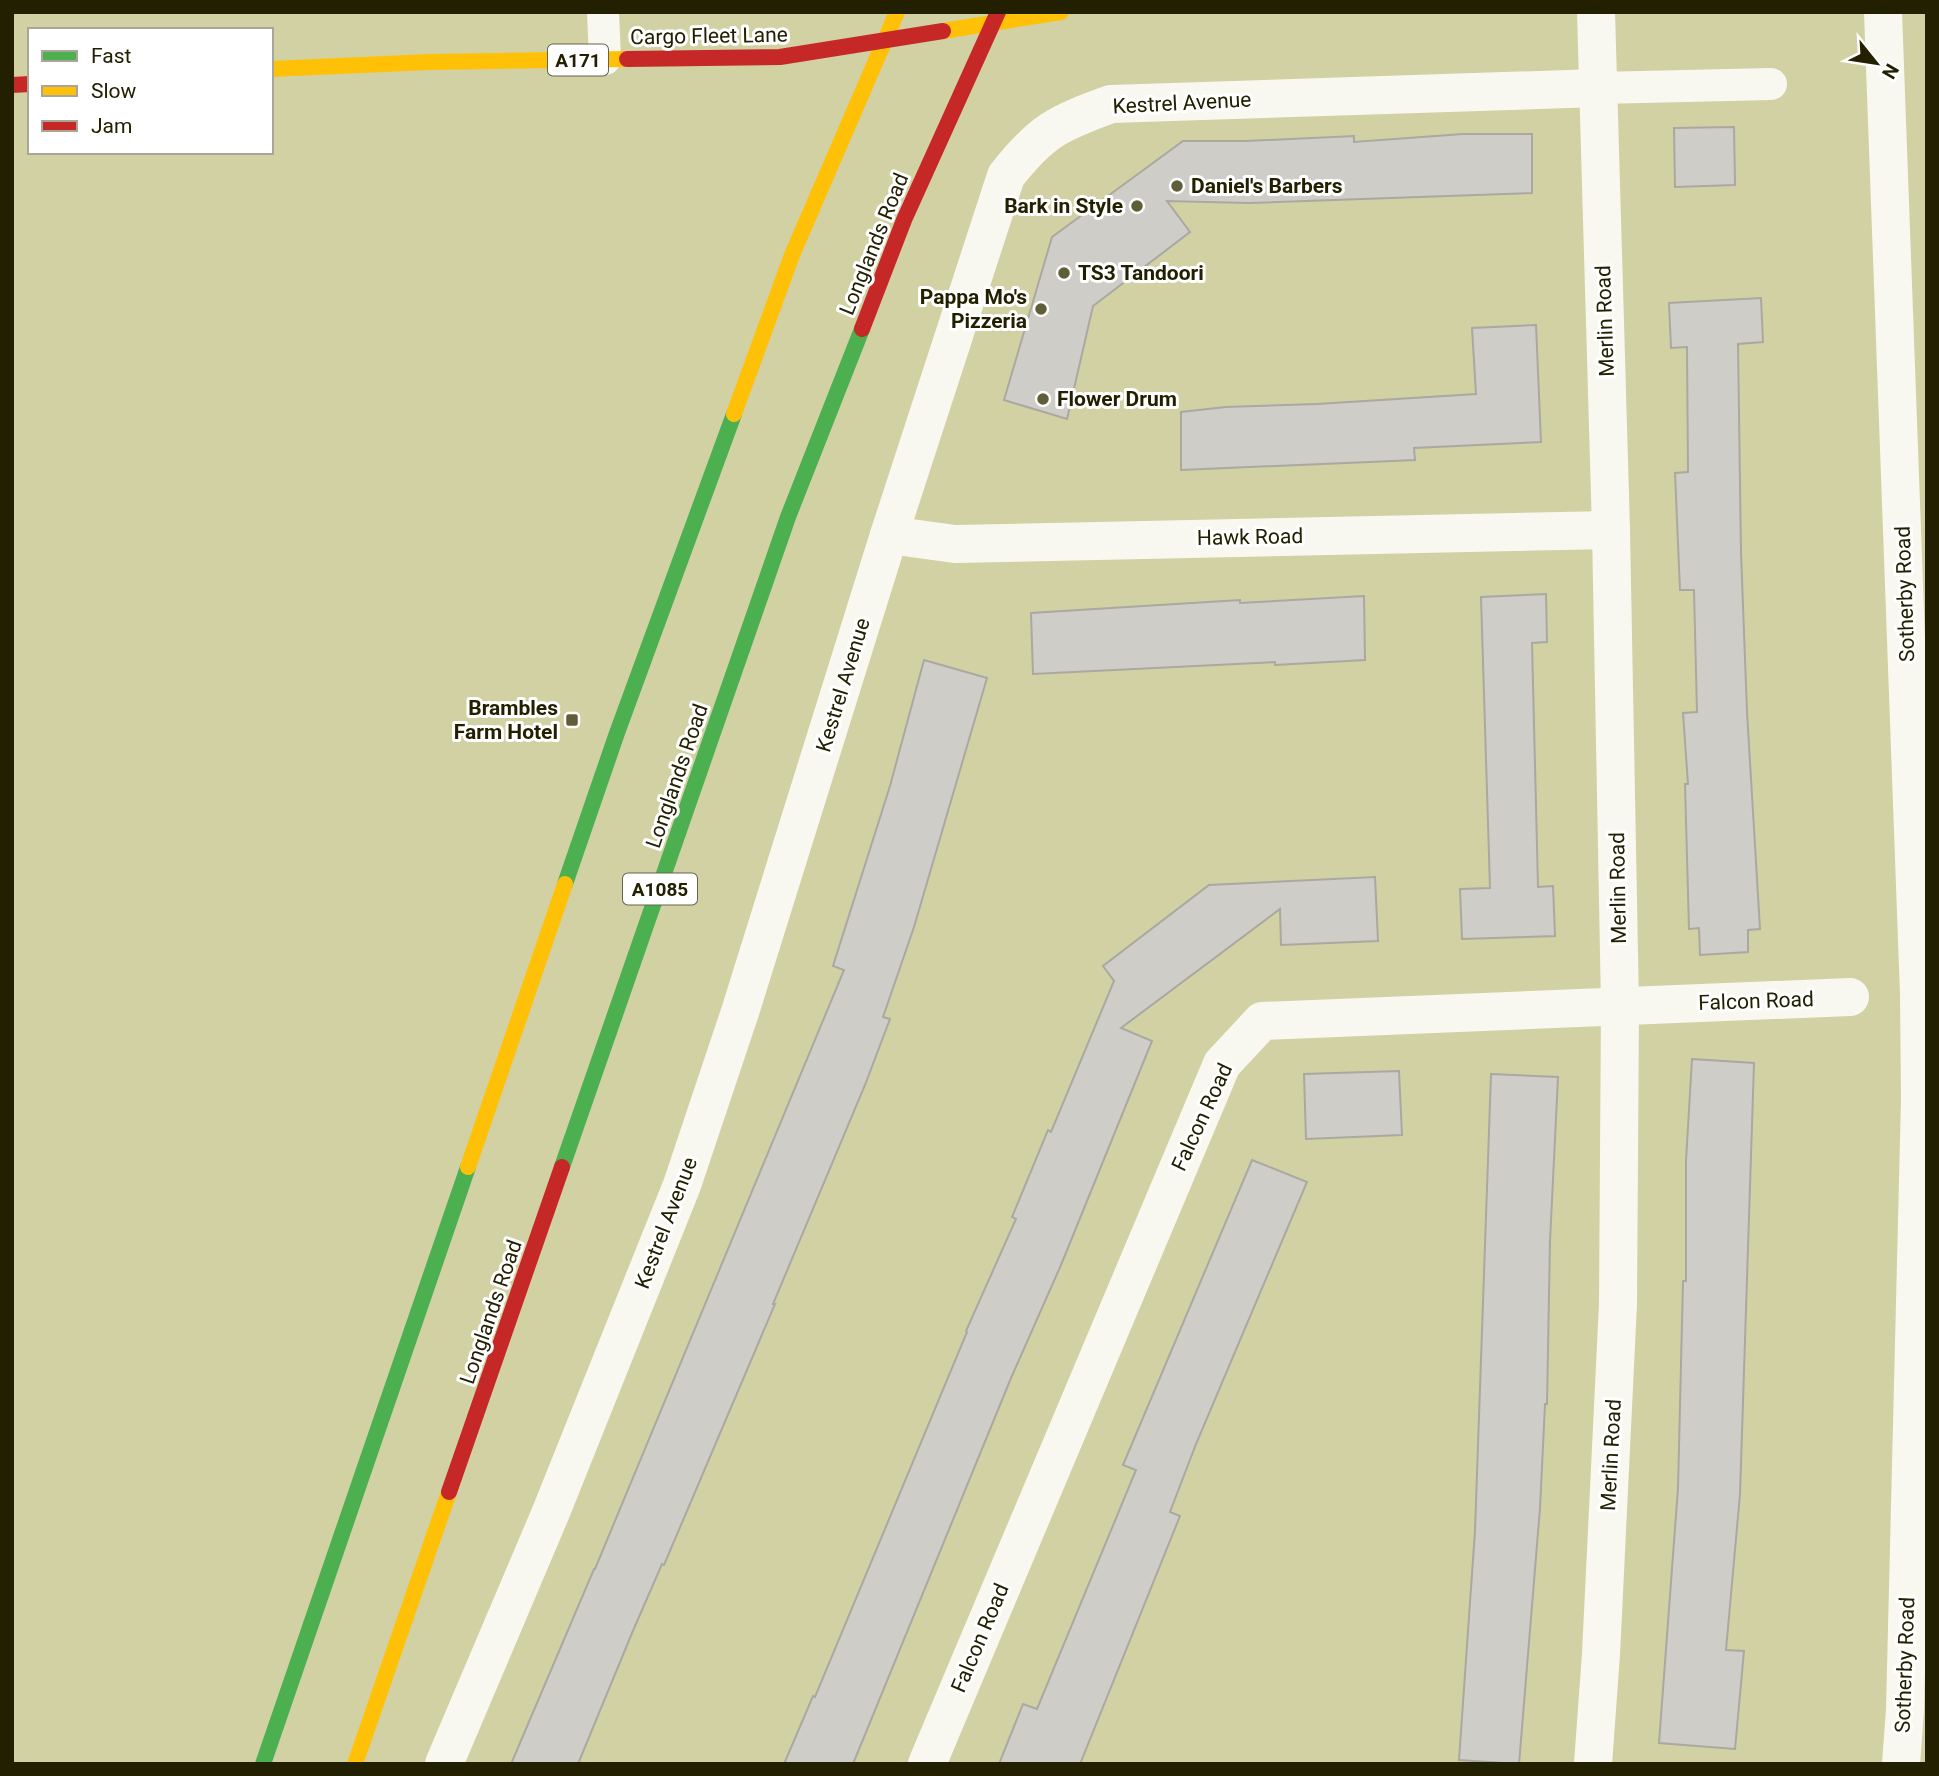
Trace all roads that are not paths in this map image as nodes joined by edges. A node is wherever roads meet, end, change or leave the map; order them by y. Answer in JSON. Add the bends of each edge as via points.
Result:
{"nodes":[{"id":1,"x":603,"y":12,"type":"edge"},
{"id":2,"x":897,"y":12,"type":"edge"},
{"id":3,"x":1061,"y":12,"type":"edge"},
{"id":4,"x":1596,"y":12,"type":"edge"},
{"id":5,"x":1883,"y":12,"type":"edge"},
{"id":6,"x":996,"y":18,"type":"edge"},
{"id":7,"x":884,"y":41,"type":"junction"},
{"id":8,"x":606,"y":59,"type":"junction"},
{"id":9,"x":273,"y":69,"type":"edge"},
{"id":10,"x":1771,"y":84,"type":"dead end"},
{"id":11,"x":1598,"y":88,"type":"junction"},
{"id":12,"x":1611,"y":530,"type":"junction"},
{"id":13,"x":888,"y":535,"type":"junction"},
{"id":14,"x":1850,"y":997,"type":"dead end"},
{"id":15,"x":1620,"y":1006,"type":"junction"},
{"id":16,"x":1916,"y":1710,"type":"edge"},
{"id":17,"x":263,"y":1764,"type":"edge"},
{"id":18,"x":355,"y":1764,"type":"edge"},
{"id":19,"x":444,"y":1764,"type":"edge"},
{"id":20,"x":927,"y":1764,"type":"edge"},
{"id":21,"x":1593,"y":1764,"type":"edge"},
{"id":22,"x":1901,"y":1764,"type":"edge"}],
"edges":[{"from":1,"to":8,"type":"lane"},
{"from":2,"to":7,"type":"main road"},
{"from":3,"to":6,"type":"main road","name":"Cargo Fleet Lane","number":"A171"},
{"from":4,"to":11,"type":"street","name":"Merlin Road"},
{"from":5,"to":16,"type":"street","name":"Sotherby Road","via":[[1919,1007]]},
{"from":6,"to":7,"type":"main road","name":"Cargo Fleet Lane","number":"A171"},
{"from":6,"to":18,"type":"main road","name":"Longlands Road","number":"A1085","via":[[904,220],[788,517]]},
{"from":7,"to":8,"type":"main road","name":"Cargo Fleet Lane","number":"A171","via":[[780,58]]},
{"from":7,"to":17,"type":"main road","via":[[792,255],[617,733]]},
{"from":8,"to":9,"type":"main road","name":"Cargo Fleet Lane","number":"A171"},
{"from":10,"to":11,"type":"lane"},
{"from":11,"to":12,"type":"street","name":"Merlin Road"},
{"from":11,"to":13,"type":"street","name":"Kestrel Avenue","via":[[1111,104],[1052,128],[1006,176]]},
{"from":12,"to":13,"type":"street","name":"Hawk Road","via":[[955,544]]},
{"from":12,"to":15,"type":"street","name":"Merlin Road"},
{"from":13,"to":19,"type":"street","name":"Kestrel Avenue","via":[[789,859],[682,1185]]},
{"from":14,"to":15,"type":"street","name":"Falcon Road"},
{"from":15,"to":20,"type":"street","name":"Falcon Road","via":[[1262,1021],[1222,1064]]},
{"from":15,"to":21,"type":"street","name":"Merlin Road","via":[[1618,1304]]},
{"from":16,"to":22,"type":"street","name":"Sotherby Road"}]}
